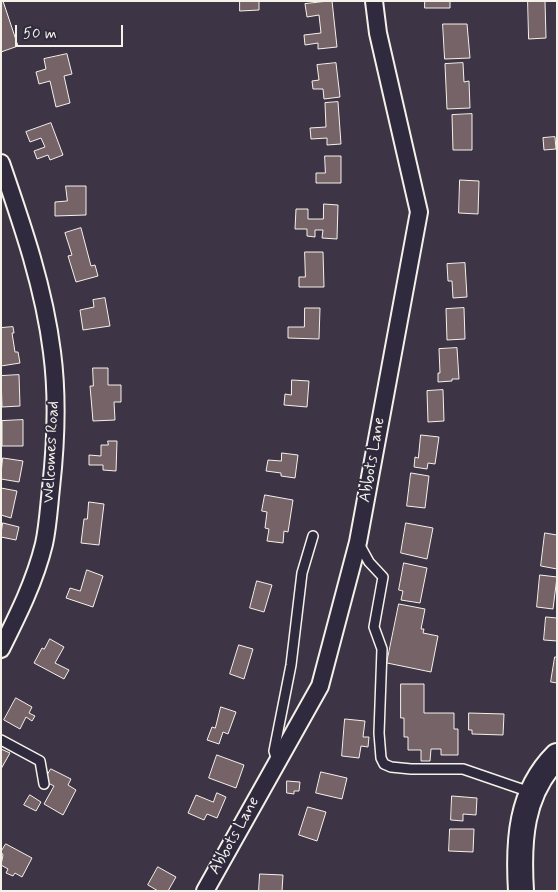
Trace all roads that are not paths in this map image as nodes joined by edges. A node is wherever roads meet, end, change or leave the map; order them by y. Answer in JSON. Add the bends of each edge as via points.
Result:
{"nodes":[{"id":1,"x":374,"y":1,"type":"edge"},
{"id":2,"x":1,"y":163,"type":"edge"},
{"id":3,"x":313,"y":536,"type":"dead end"},
{"id":4,"x":358,"y":542,"type":"junction"},
{"id":5,"x":1,"y":649,"type":"edge"},
{"id":6,"x":1,"y":740,"type":"edge"},
{"id":7,"x":557,"y":756,"type":"edge"},
{"id":8,"x":278,"y":761,"type":"junction"},
{"id":9,"x":44,"y":784,"type":"dead end"},
{"id":10,"x":532,"y":793,"type":"junction"},
{"id":11,"x":205,"y":891,"type":"edge"},
{"id":12,"x":521,"y":891,"type":"edge"}],
"edges":[{"from":1,"to":4,"type":"street","name":"Abbots Lane","via":[[378,33],[419,212]]},
{"from":2,"to":5,"type":"street","name":"Welcomes Road","via":[[41,290],[52,352],[56,414],[44,542],[32,581]]},
{"from":3,"to":8,"type":"lane","via":[[302,573],[291,665],[274,751]]},
{"from":4,"to":8,"type":"street","name":"Abbots Lane","via":[[320,686]]},
{"from":4,"to":10,"type":"lane","via":[[382,577],[374,627],[382,648],[379,745],[384,764],[411,769],[462,769]]},
{"from":6,"to":9,"type":"lane","via":[[40,761]]},
{"from":7,"to":10,"type":"street"},
{"from":8,"to":11,"type":"street","name":"Abbots Lane"},
{"from":10,"to":12,"type":"street","via":[[522,824],[519,856]]}]}
